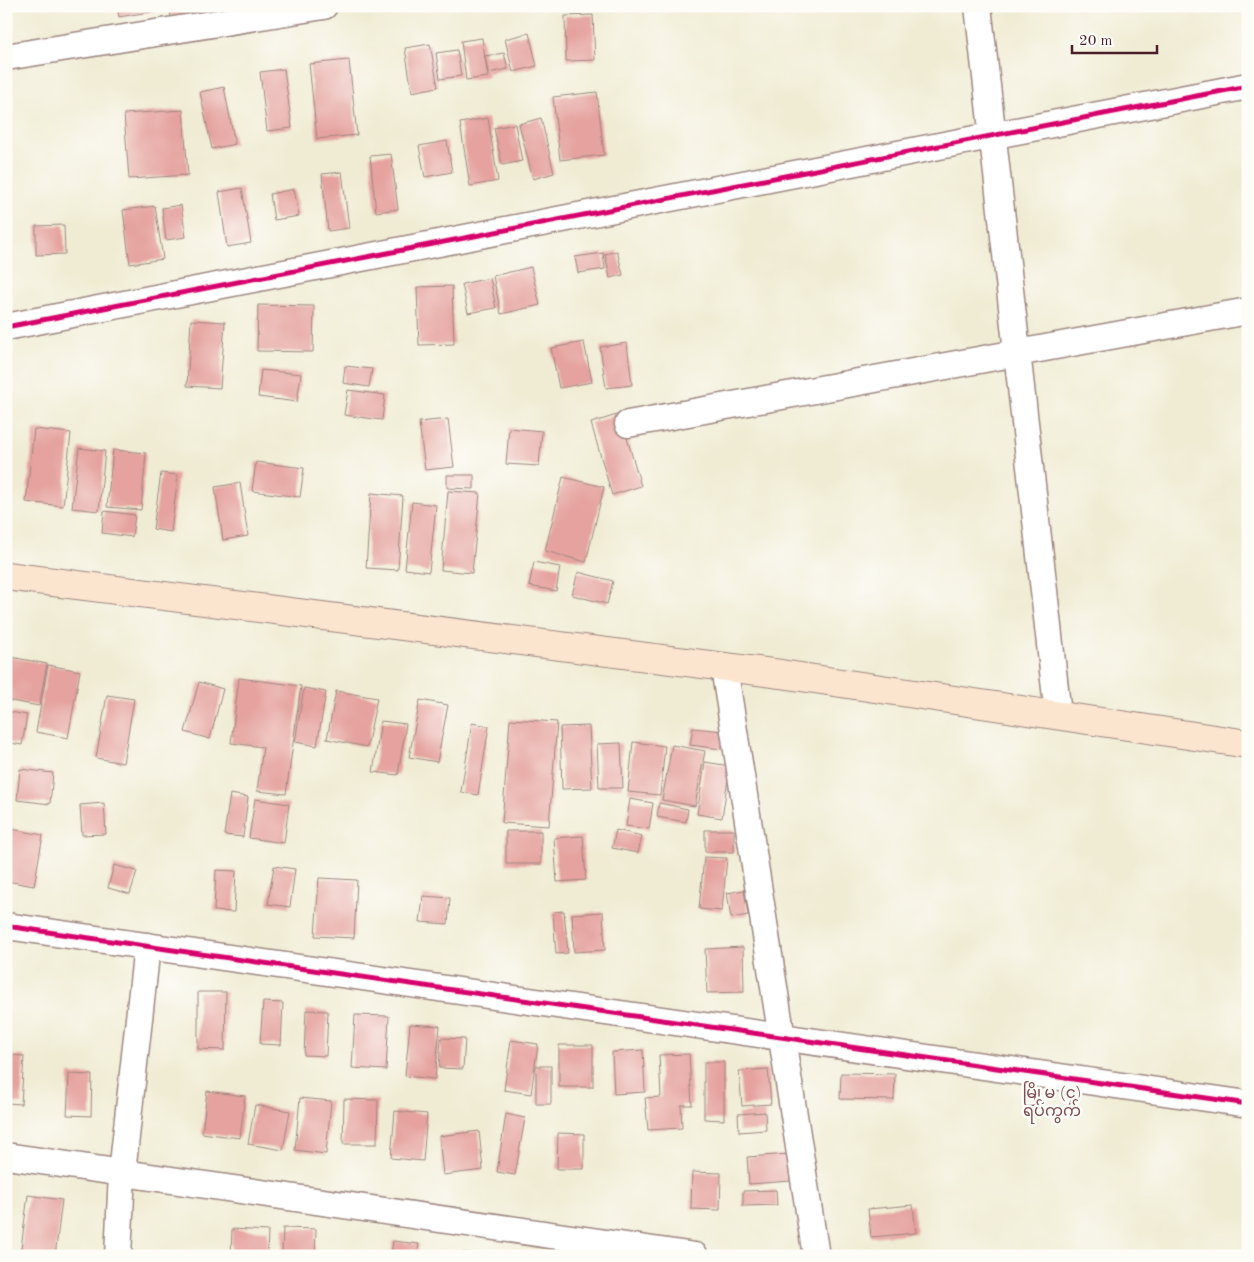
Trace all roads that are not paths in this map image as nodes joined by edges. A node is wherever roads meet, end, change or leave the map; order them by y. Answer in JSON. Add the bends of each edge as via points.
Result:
{"nodes":[{"id":1,"x":324,"y":6,"type":"edge"},
{"id":2,"x":978,"y":6,"type":"edge"},
{"id":3,"x":6,"y":56,"type":"edge"},
{"id":4,"x":1248,"y":86,"type":"edge"},
{"id":5,"x":993,"y":136,"type":"junction"},
{"id":6,"x":1248,"y":311,"type":"edge"},
{"id":7,"x":6,"y":327,"type":"edge"},
{"id":8,"x":1017,"y":353,"type":"junction"},
{"id":9,"x":628,"y":424,"type":"dead end"},
{"id":10,"x":6,"y":576,"type":"edge"},
{"id":11,"x":724,"y":667,"type":"junction"},
{"id":12,"x":1058,"y":716,"type":"junction"},
{"id":13,"x":1248,"y":744,"type":"edge"},
{"id":14,"x":6,"y":926,"type":"edge"},
{"id":15,"x":147,"y":946,"type":"junction"},
{"id":16,"x":782,"y":1036,"type":"junction"},
{"id":17,"x":1248,"y":1104,"type":"edge"},
{"id":18,"x":6,"y":1156,"type":"edge"},
{"id":19,"x":122,"y":1173,"type":"junction"},
{"id":20,"x":118,"y":1256,"type":"edge"},
{"id":21,"x":695,"y":1256,"type":"edge"},
{"id":22,"x":816,"y":1256,"type":"edge"}],
"edges":[{"from":1,"to":3,"type":"street"},
{"from":2,"to":5,"type":"street"},
{"from":4,"to":5,"type":"street"},
{"from":5,"to":7,"type":"street"},
{"from":5,"to":8,"type":"street"},
{"from":6,"to":8,"type":"street"},
{"from":8,"to":9,"type":"street"},
{"from":8,"to":12,"type":"street"},
{"from":10,"to":11,"type":"main road"},
{"from":11,"to":12,"type":"main road"},
{"from":11,"to":16,"type":"street"},
{"from":12,"to":13,"type":"main road"},
{"from":14,"to":15,"type":"street"},
{"from":15,"to":16,"type":"street"},
{"from":15,"to":19,"type":"street"},
{"from":16,"to":17,"type":"street"},
{"from":16,"to":22,"type":"street"},
{"from":18,"to":19,"type":"street"},
{"from":19,"to":20,"type":"street"},
{"from":19,"to":21,"type":"street"}]}
